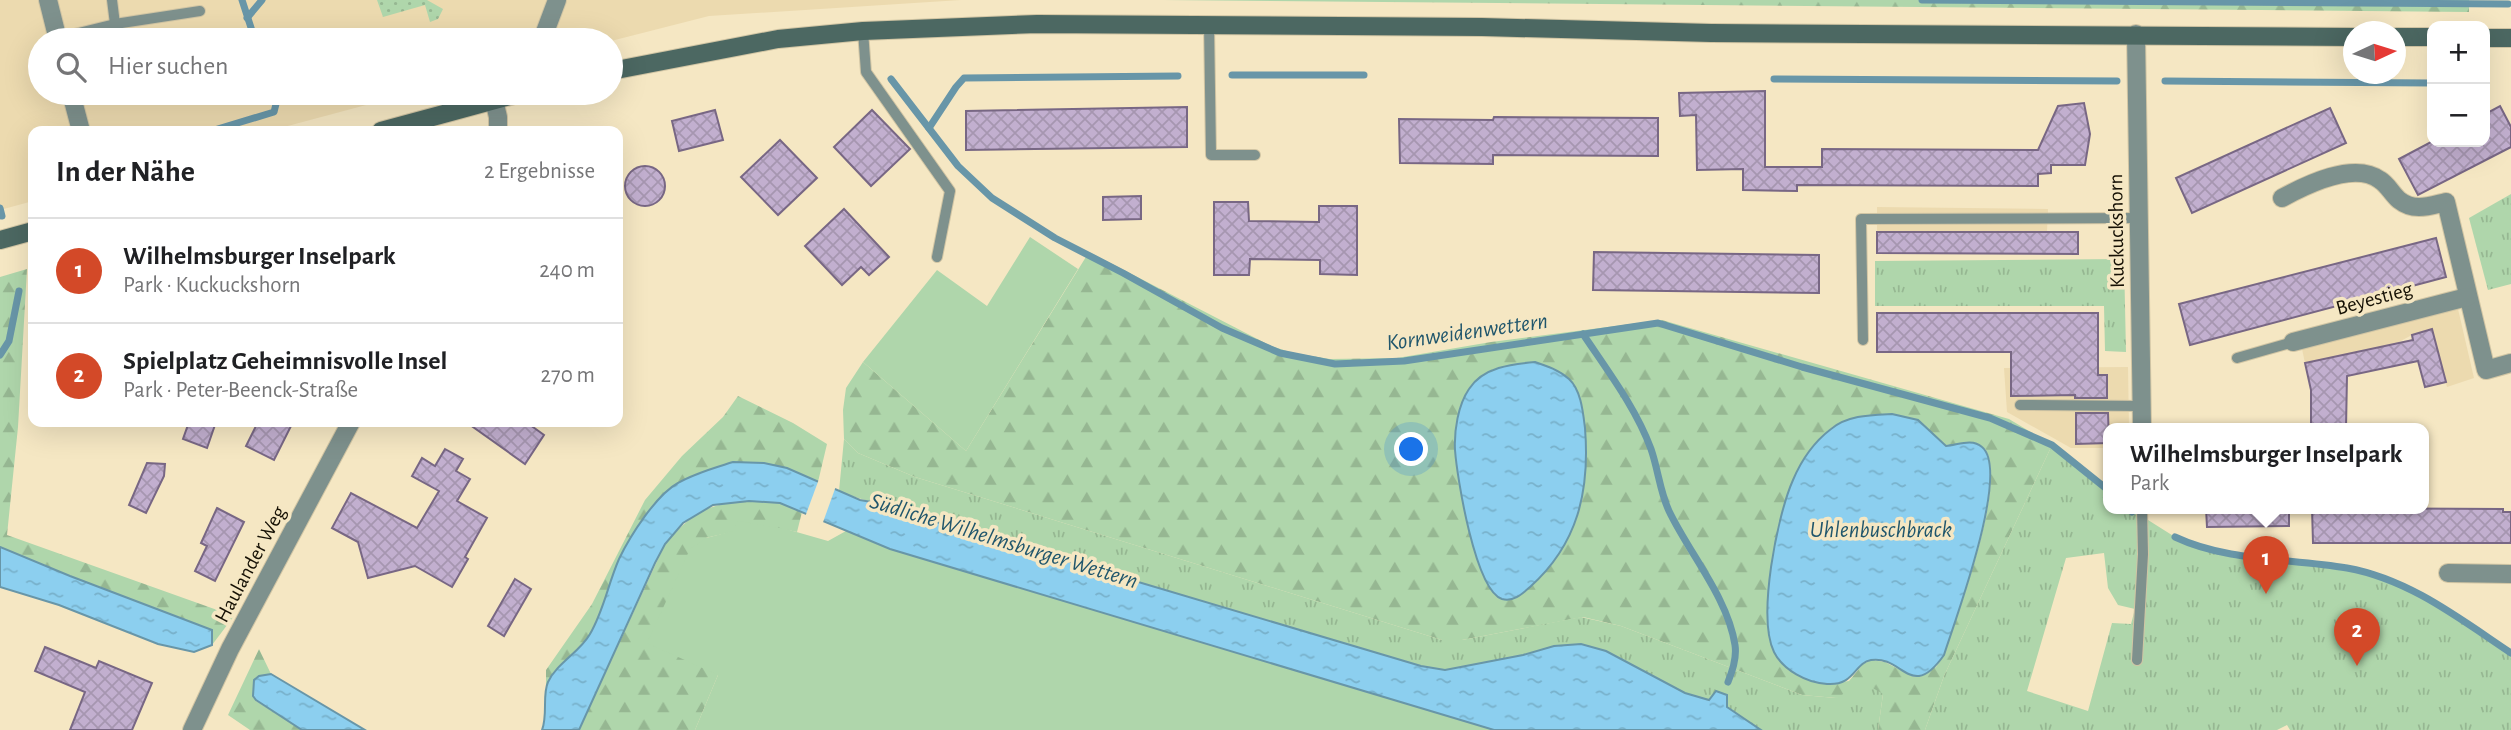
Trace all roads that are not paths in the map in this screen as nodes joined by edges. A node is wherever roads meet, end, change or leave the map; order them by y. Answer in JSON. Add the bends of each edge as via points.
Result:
{"nodes":[{"id":1,"x":48,"y":0,"type":"edge"},
{"id":2,"x":112,"y":0,"type":"edge"},
{"id":3,"x":557,"y":0,"type":"edge"},
{"id":4,"x":200,"y":11,"type":"dead end"},
{"id":5,"x":116,"y":24,"type":"junction"},
{"id":6,"x":1209,"y":24,"type":"junction"},
{"id":7,"x":55,"y":28,"type":"edge"},
{"id":8,"x":101,"y":28,"type":"edge"},
{"id":9,"x":546,"y":28,"type":"edge"},
{"id":10,"x":863,"y":30,"type":"junction"},
{"id":11,"x":2136,"y":34,"type":"junction"},
{"id":12,"x":2343,"y":37,"type":"edge"},
{"id":13,"x":2406,"y":37,"type":"edge"},
{"id":14,"x":2427,"y":37,"type":"edge"},
{"id":15,"x":2490,"y":38,"type":"edge"},
{"id":16,"x":2511,"y":38,"type":"edge"},
{"id":17,"x":623,"y":69,"type":"edge"},
{"id":18,"x":74,"y":105,"type":"edge"},
{"id":19,"x":476,"y":105,"type":"edge"},
{"id":20,"x":495,"y":105,"type":"edge"},
{"id":21,"x":80,"y":126,"type":"edge"},
{"id":22,"x":399,"y":126,"type":"edge"},
{"id":23,"x":498,"y":126,"type":"edge"},
{"id":24,"x":1255,"y":155,"type":"dead end"},
{"id":25,"x":2282,"y":198,"type":"dead end"},
{"id":26,"x":2139,"y":218,"type":"junction"},
{"id":27,"x":28,"y":232,"type":"edge"},
{"id":28,"x":0,"y":240,"type":"edge"},
{"id":29,"x":937,"y":257,"type":"dead end"},
{"id":30,"x":2467,"y":297,"type":"junction"},
{"id":31,"x":1863,"y":340,"type":"dead end"},
{"id":32,"x":2293,"y":342,"type":"joint"},
{"id":33,"x":2237,"y":358,"type":"dead end"},
{"id":34,"x":2511,"y":363,"type":"edge"},
{"id":35,"x":2020,"y":405,"type":"dead end"},
{"id":36,"x":2141,"y":406,"type":"junction"},
{"id":37,"x":2142,"y":423,"type":"edge"},
{"id":38,"x":348,"y":427,"type":"edge"},
{"id":39,"x":2142,"y":514,"type":"edge"},
{"id":40,"x":2448,"y":573,"type":"dead end"},
{"id":41,"x":2511,"y":574,"type":"edge"},
{"id":42,"x":2137,"y":660,"type":"dead end"},
{"id":43,"x":192,"y":730,"type":"edge"}],
"edges":[{"from":1,"to":7,"type":"street"},
{"from":2,"to":5,"type":"lane"},
{"from":3,"to":9,"type":"street"},
{"from":4,"to":5,"type":"lane"},
{"from":5,"to":8,"type":"lane"},
{"from":6,"to":10,"type":"main road"},
{"from":6,"to":11,"type":"main road"},
{"from":6,"to":24,"type":"lane","via":[[1211,156]]},
{"from":10,"to":17,"type":"main road","via":[[778,39]]},
{"from":10,"to":29,"type":"lane","via":[[866,72],[950,191]]},
{"from":11,"to":12,"type":"main road"},
{"from":11,"to":26,"type":"street","name":"Kuckuckshorn"},
{"from":13,"to":14,"type":"main road"},
{"from":15,"to":16,"type":"main road"},
{"from":18,"to":21,"type":"street"},
{"from":19,"to":22,"type":"main road"},
{"from":20,"to":23,"type":"street"},
{"from":25,"to":30,"type":"street","via":[[2311,182],[2361,172],[2380,180],[2400,201],[2420,209],[2446,202]]},
{"from":26,"to":31,"type":"lane","via":[[1861,219]]},
{"from":26,"to":36,"type":"street","name":"Kuckuckshorn"},
{"from":27,"to":28,"type":"main road"},
{"from":30,"to":32,"type":"street","name":"Beyestieg"},
{"from":30,"to":34,"type":"street","via":[[2486,370]]},
{"from":32,"to":33,"type":"lane"},
{"from":35,"to":36,"type":"lane"},
{"from":36,"to":37,"type":"street","name":"Kuckuckshorn"},
{"from":38,"to":43,"type":"street","name":"Haulander Weg"},
{"from":39,"to":42,"type":"lane"},
{"from":40,"to":41,"type":"street"}]}
